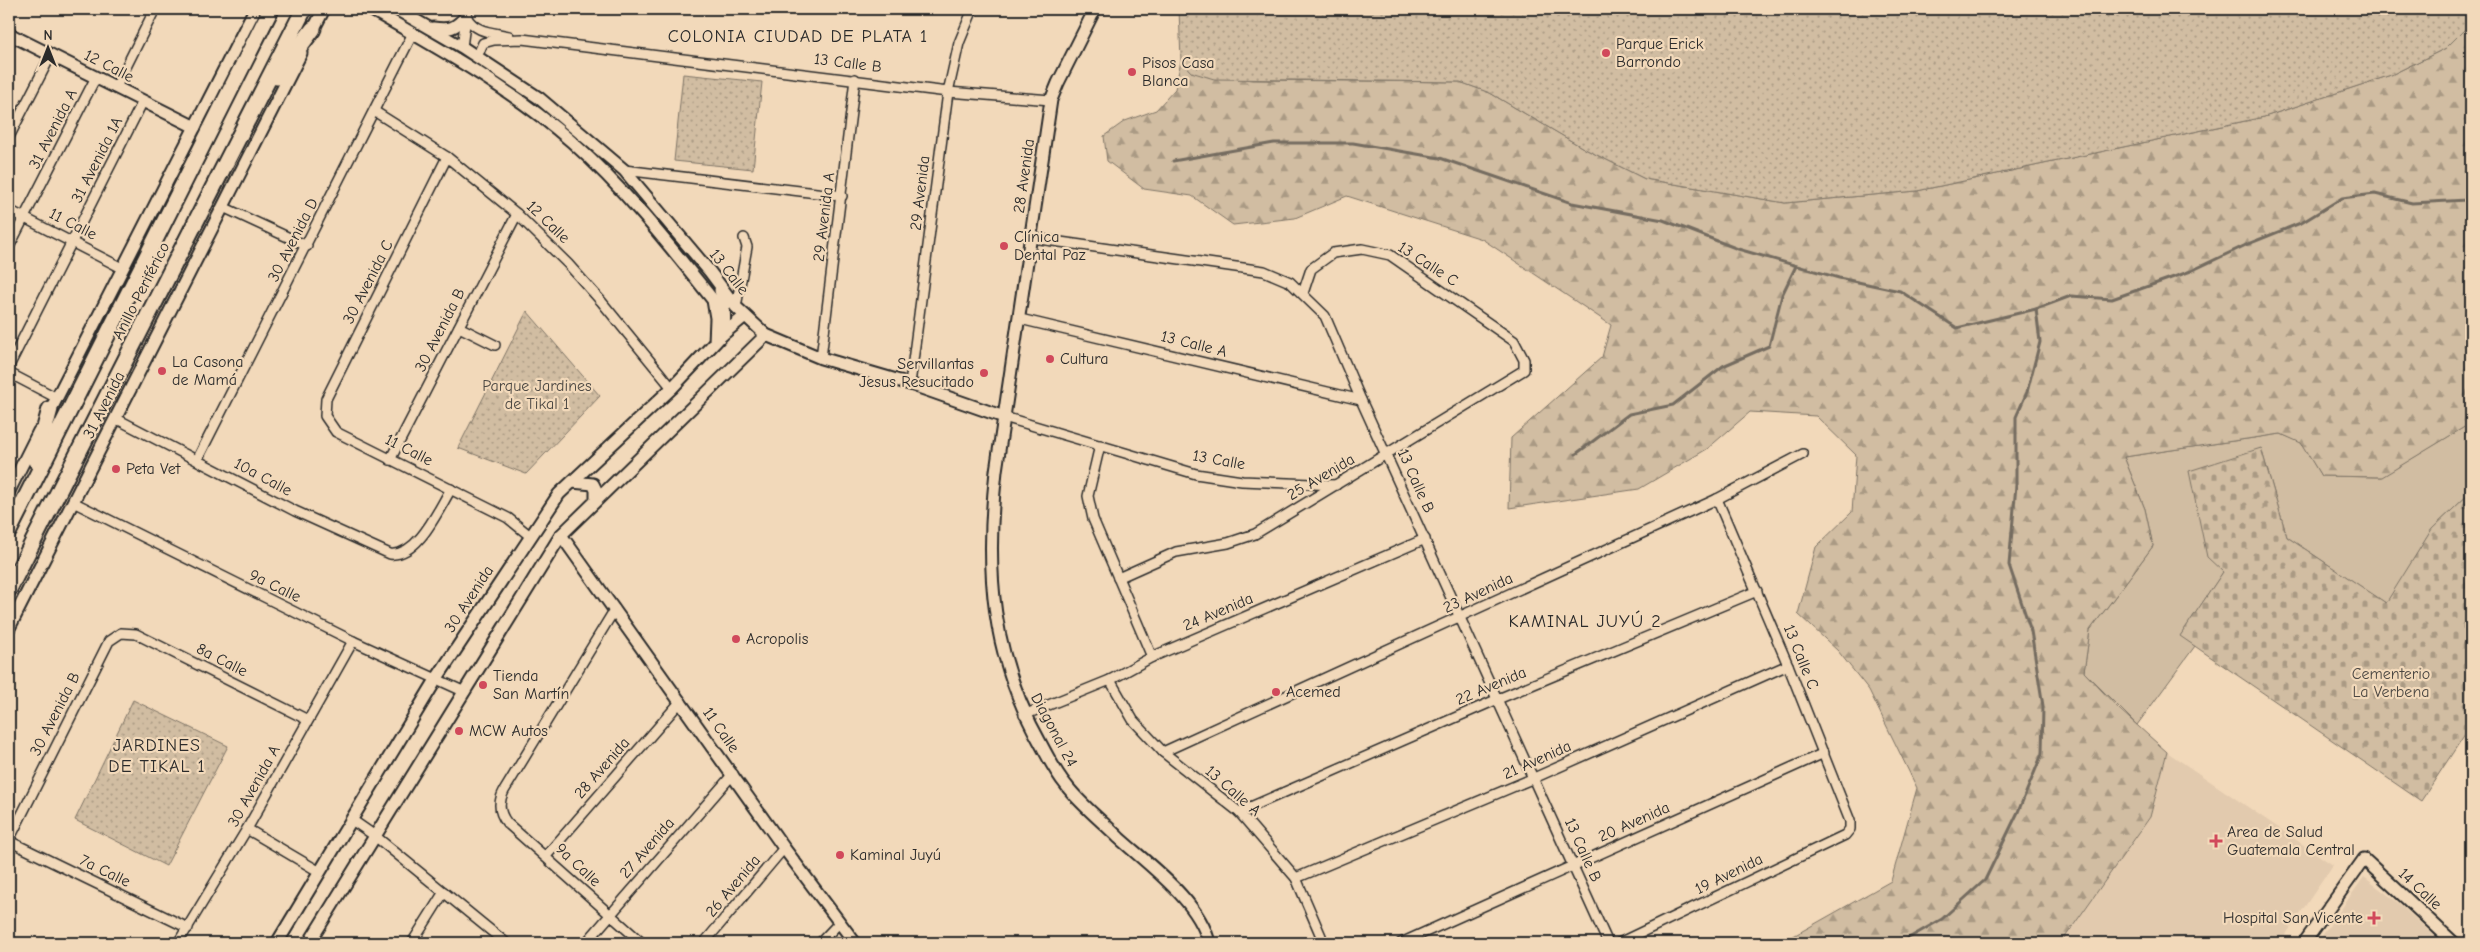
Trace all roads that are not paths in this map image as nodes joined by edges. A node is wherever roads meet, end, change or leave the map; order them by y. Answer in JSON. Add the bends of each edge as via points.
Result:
{"nodes":[{"id":1,"x":155,"y":9,"type":"edge"},
{"id":2,"x":255,"y":9,"type":"edge"},
{"id":3,"x":271,"y":9,"type":"edge"},
{"id":4,"x":304,"y":9,"type":"edge"},
{"id":5,"x":324,"y":9,"type":"edge"},
{"id":6,"x":370,"y":9,"type":"edge"},
{"id":7,"x":396,"y":9,"type":"edge"},
{"id":8,"x":973,"y":9,"type":"edge"},
{"id":9,"x":1096,"y":9,"type":"edge"},
{"id":10,"x":467,"y":13,"type":"edge"},
{"id":11,"x":428,"y":27,"type":"junction"},
{"id":12,"x":313,"y":29,"type":"junction"},
{"id":13,"x":9,"y":34,"type":"edge"},
{"id":14,"x":413,"y":34,"type":"junction"},
{"id":15,"x":522,"y":39,"type":"junction"},
{"id":16,"x":462,"y":47,"type":"junction"},
{"id":17,"x":51,"y":55,"type":"junction"},
{"id":18,"x":478,"y":57,"type":"junction"},
{"id":19,"x":96,"y":77,"type":"junction"},
{"id":20,"x":856,"y":79,"type":"junction"},
{"id":21,"x":116,"y":87,"type":"junction"},
{"id":22,"x":948,"y":92,"type":"junction"},
{"id":23,"x":1051,"y":100,"type":"junction"},
{"id":24,"x":143,"y":101,"type":"junction"},
{"id":25,"x":254,"y":106,"type":"junction"},
{"id":26,"x":374,"y":111,"type":"junction"},
{"id":27,"x":195,"y":127,"type":"junction"},
{"id":28,"x":9,"y":136,"type":"edge"},
{"id":29,"x":447,"y":157,"type":"junction"},
{"id":30,"x":624,"y":170,"type":"junction"},
{"id":31,"x":842,"y":196,"type":"junction"},
{"id":32,"x":223,"y":207,"type":"junction"},
{"id":33,"x":9,"y":210,"type":"edge"},
{"id":34,"x":517,"y":214,"type":"junction"},
{"id":35,"x":24,"y":218,"type":"junction"},
{"id":36,"x":744,"y":238,"type":"dead end"},
{"id":37,"x":1032,"y":238,"type":"junction"},
{"id":38,"x":73,"y":242,"type":"junction"},
{"id":39,"x":307,"y":246,"type":"junction"},
{"id":40,"x":9,"y":247,"type":"edge"},
{"id":41,"x":122,"y":268,"type":"junction"},
{"id":42,"x":718,"y":283,"type":"junction"},
{"id":43,"x":1303,"y":293,"type":"junction"},
{"id":44,"x":736,"y":307,"type":"junction"},
{"id":45,"x":745,"y":316,"type":"junction"},
{"id":46,"x":1020,"y":319,"type":"junction"},
{"id":47,"x":459,"y":327,"type":"junction"},
{"id":48,"x":766,"y":335,"type":"junction"},
{"id":49,"x":719,"y":338,"type":"junction"},
{"id":50,"x":495,"y":345,"type":"dead end"},
{"id":51,"x":821,"y":358,"type":"junction"},
{"id":52,"x":9,"y":366,"type":"edge"},
{"id":53,"x":1524,"y":370,"type":"joint"},
{"id":54,"x":9,"y":373,"type":"edge"},
{"id":55,"x":910,"y":384,"type":"junction"},
{"id":56,"x":672,"y":388,"type":"junction"},
{"id":57,"x":1360,"y":400,"type":"junction"},
{"id":58,"x":53,"y":403,"type":"junction"},
{"id":59,"x":1004,"y":417,"type":"junction"},
{"id":60,"x":115,"y":418,"type":"junction"},
{"id":61,"x":327,"y":422,"type":"joint"},
{"id":62,"x":1100,"y":445,"type":"junction"},
{"id":63,"x":1803,"y":454,"type":"dead end"},
{"id":64,"x":1388,"y":456,"type":"junction"},
{"id":65,"x":197,"y":460,"type":"junction"},
{"id":66,"x":390,"y":460,"type":"junction"},
{"id":67,"x":572,"y":482,"type":"junction"},
{"id":68,"x":1336,"y":485,"type":"junction"},
{"id":69,"x":451,"y":489,"type":"junction"},
{"id":70,"x":9,"y":490,"type":"edge"},
{"id":71,"x":27,"y":495,"type":"junction"},
{"id":72,"x":596,"y":499,"type":"junction"},
{"id":73,"x":1717,"y":499,"type":"junction"},
{"id":74,"x":73,"y":502,"type":"junction"},
{"id":75,"x":9,"y":531,"type":"edge"},
{"id":76,"x":561,"y":535,"type":"junction"},
{"id":77,"x":530,"y":536,"type":"junction"},
{"id":78,"x":1425,"y":539,"type":"junction"},
{"id":79,"x":1118,"y":578,"type":"junction"},
{"id":80,"x":9,"y":589,"type":"edge"},
{"id":81,"x":1757,"y":591,"type":"junction"},
{"id":82,"x":615,"y":609,"type":"junction"},
{"id":83,"x":1461,"y":618,"type":"junction"},
{"id":84,"x":9,"y":628,"type":"edge"},
{"id":85,"x":121,"y":633,"type":"joint"},
{"id":86,"x":353,"y":641,"type":"junction"},
{"id":87,"x":1152,"y":657,"type":"junction"},
{"id":88,"x":1788,"y":665,"type":"junction"},
{"id":89,"x":437,"y":678,"type":"junction"},
{"id":90,"x":1110,"y":680,"type":"junction"},
{"id":91,"x":465,"y":692,"type":"junction"},
{"id":92,"x":1498,"y":699,"type":"junction"},
{"id":93,"x":681,"y":701,"type":"junction"},
{"id":94,"x":1024,"y":715,"type":"junction"},
{"id":95,"x":308,"y":720,"type":"junction"},
{"id":96,"x":1162,"y":752,"type":"junction"},
{"id":97,"x":1824,"y":753,"type":"junction"},
{"id":98,"x":733,"y":774,"type":"junction"},
{"id":99,"x":1534,"y":778,"type":"junction"},
{"id":100,"x":1238,"y":812,"type":"junction"},
{"id":101,"x":352,"y":820,"type":"junction"},
{"id":102,"x":247,"y":829,"type":"junction"},
{"id":103,"x":1850,"y":829,"type":"joint"},
{"id":104,"x":375,"y":836,"type":"junction"},
{"id":105,"x":9,"y":840,"type":"edge"},
{"id":106,"x":784,"y":848,"type":"junction"},
{"id":107,"x":546,"y":856,"type":"junction"},
{"id":108,"x":1573,"y":866,"type":"junction"},
{"id":109,"x":320,"y":872,"type":"junction"},
{"id":110,"x":1296,"y":878,"type":"junction"},
{"id":111,"x":444,"y":892,"type":"junction"},
{"id":112,"x":609,"y":915,"type":"junction"},
{"id":113,"x":839,"y":923,"type":"junction"},
{"id":114,"x":188,"y":928,"type":"junction"},
{"id":115,"x":1321,"y":936,"type":"dead end"},
{"id":116,"x":178,"y":943,"type":"edge"},
{"id":117,"x":277,"y":943,"type":"edge"},
{"id":118,"x":309,"y":943,"type":"edge"},
{"id":119,"x":412,"y":943,"type":"edge"},
{"id":120,"x":506,"y":943,"type":"edge"},
{"id":121,"x":586,"y":943,"type":"edge"},
{"id":122,"x":642,"y":943,"type":"edge"},
{"id":123,"x":704,"y":943,"type":"edge"},
{"id":124,"x":820,"y":943,"type":"edge"},
{"id":125,"x":855,"y":943,"type":"edge"},
{"id":126,"x":1209,"y":943,"type":"edge"},
{"id":127,"x":1401,"y":943,"type":"edge"},
{"id":128,"x":1608,"y":943,"type":"edge"},
{"id":129,"x":1620,"y":943,"type":"edge"},
{"id":130,"x":2304,"y":943,"type":"edge"},
{"id":131,"x":2454,"y":943,"type":"edge"}],
"edges":[{"from":1,"to":21,"type":"street"},
{"from":2,"to":27,"type":"street"},
{"from":3,"to":71,"type":"highway","name":"Anillo Periférico"},
{"from":4,"to":25,"type":"highway","name":"Anillo Periférico"},
{"from":5,"to":12,"type":"street","name":"31 Avenida"},
{"from":6,"to":14,"type":"street","name":"13 Calle"},
{"from":7,"to":11,"type":"street","name":"13 Calle"},
{"from":8,"to":22,"type":"street","name":"29 Avenida","via":[[959,43]]},
{"from":9,"to":23,"type":"street","name":"28 Avenida"},
{"from":10,"to":11,"type":"street","via":[[457,26],[449,30]]},
{"from":10,"to":15,"type":"street","name":"13 Calle B","via":[[470,24],[477,29]]},
{"from":10,"to":16,"type":"street"},
{"from":11,"to":16,"type":"street","name":"13 Calle"},
{"from":12,"to":25,"type":"highway"},
{"from":12,"to":32,"type":"street","name":"31 Avenida"},
{"from":13,"to":17,"type":"street","name":"12 Calle"},
{"from":14,"to":26,"type":"street","name":"30 Avenida D"},
{"from":14,"to":49,"type":"street","name":"13 Calle","via":[[492,82],[572,142],[640,210],[713,300]]},
{"from":15,"to":18,"type":"street","name":"13 Calle B","via":[[484,43]]},
{"from":15,"to":20,"type":"street","name":"13 Calle B"},
{"from":16,"to":18,"type":"street","name":"13 Calle"},
{"from":17,"to":19,"type":"street","name":"12 Calle"},
{"from":17,"to":28,"type":"street"},
{"from":18,"to":30,"type":"street","name":"13 Calle","via":[[539,98]]},
{"from":19,"to":21,"type":"street","name":"12 Calle"},
{"from":19,"to":35,"type":"street","name":"31 Avenida A"},
{"from":20,"to":22,"type":"street","name":"13 Calle B"},
{"from":20,"to":31,"type":"street","name":"29 Avenida A"},
{"from":21,"to":24,"type":"street","name":"12 Calle"},
{"from":22,"to":23,"type":"street","name":"13 Calle B"},
{"from":22,"to":55,"type":"street","name":"29 Avenida"},
{"from":23,"to":37,"type":"street","name":"28 Avenida"},
{"from":24,"to":27,"type":"street","name":"12 Calle"},
{"from":24,"to":38,"type":"street","name":"31 Avenida 1A"},
{"from":25,"to":80,"type":"highway","name":"Anillo Periférico"},
{"from":26,"to":29,"type":"street","name":"12 Calle"},
{"from":26,"to":39,"type":"street","name":"30 Avenida D"},
{"from":27,"to":41,"type":"street"},
{"from":29,"to":34,"type":"street","name":"12 Calle"},
{"from":29,"to":61,"type":"street","name":"30 Avenida C","via":[[326,399]]},
{"from":30,"to":31,"type":"street"},
{"from":30,"to":42,"type":"street","name":"13 Calle"},
{"from":31,"to":51,"type":"street","name":"29 Avenida A"},
{"from":32,"to":39,"type":"street"},
{"from":32,"to":60,"type":"street","name":"31 Avenida"},
{"from":33,"to":35,"type":"street","name":"11 Calle"},
{"from":34,"to":47,"type":"street","name":"30 Avenida B"},
{"from":34,"to":56,"type":"street","name":"12 Calle","via":[[595,294]]},
{"from":35,"to":38,"type":"street","name":"11 Calle"},
{"from":35,"to":40,"type":"street","name":"31 Avenida A"},
{"from":36,"to":44,"type":"street","via":[[747,247]]},
{"from":37,"to":43,"type":"street","name":"13 Calle B","via":[[1264,271],[1290,282]]},
{"from":37,"to":46,"type":"street","name":"28 Avenida"},
{"from":38,"to":41,"type":"street","name":"11 Calle"},
{"from":38,"to":52,"type":"street","name":"31 Avenida 1A"},
{"from":39,"to":65,"type":"street","name":"30 Avenida D"},
{"from":41,"to":58,"type":"street"},
{"from":42,"to":44,"type":"street","name":"13 Calle"},
{"from":42,"to":49,"type":"street","via":[[725,311],[725,324]]},
{"from":43,"to":53,"type":"street","name":"13 Calle C","via":[[1311,269],[1333,253],[1362,249],[1390,255],[1514,341],[1524,360]]},
{"from":43,"to":57,"type":"street","name":"13 Calle B","via":[[1325,316]]},
{"from":44,"to":45,"type":"street","name":"13 Calle"},
{"from":45,"to":48,"type":"street","name":"13 Calle"},
{"from":45,"to":49,"type":"street","name":"30 Avenida"},
{"from":46,"to":57,"type":"street","name":"13 Calle A"},
{"from":46,"to":59,"type":"street","name":"28 Avenida"},
{"from":47,"to":50,"type":"street"},
{"from":47,"to":66,"type":"street","name":"30 Avenida B"},
{"from":48,"to":51,"type":"street","name":"13 Calle"},
{"from":48,"to":72,"type":"street"},
{"from":49,"to":56,"type":"street","name":"30 Avenida"},
{"from":51,"to":55,"type":"street","name":"13 Calle"},
{"from":53,"to":64,"type":"street","name":"25 Avenida"},
{"from":54,"to":58,"type":"street"},
{"from":55,"to":59,"type":"street","name":"13 Calle"},
{"from":56,"to":67,"type":"street","name":"30 Avenida"},
{"from":57,"to":64,"type":"street","name":"13 Calle B"},
{"from":58,"to":70,"type":"street"},
{"from":58,"to":71,"type":"highway"},
{"from":59,"to":62,"type":"street","name":"13 Calle"},
{"from":59,"to":94,"type":"street","name":"Diagonal 24","via":[[990,524],[992,598],[1004,661]]},
{"from":60,"to":65,"type":"street","name":"10a Calle"},
{"from":60,"to":74,"type":"street","name":"31 Avenida"},
{"from":61,"to":66,"type":"street","name":"11 Calle","via":[[336,432]]},
{"from":62,"to":68,"type":"street","name":"13 Calle","via":[[1196,474],[1242,481]]},
{"from":62,"to":79,"type":"street","via":[[1088,496],[1093,520]]},
{"from":63,"to":73,"type":"street","name":"23 Avenida"},
{"from":64,"to":68,"type":"street","name":"25 Avenida"},
{"from":64,"to":78,"type":"street","name":"13 Calle B"},
{"from":65,"to":69,"type":"street","name":"10a Calle","via":[[295,511],[390,554],[400,554],[416,544]]},
{"from":66,"to":69,"type":"street","name":"11 Calle"},
{"from":67,"to":72,"type":"street","via":[[593,484]]},
{"from":67,"to":77,"type":"street","name":"30 Avenida"},
{"from":68,"to":79,"type":"street","name":"25 Avenida","via":[[1255,534],[1228,543],[1176,552]]},
{"from":69,"to":77,"type":"street","name":"11 Calle","via":[[508,518]]},
{"from":71,"to":75,"type":"highway","name":"Anillo Periférico"},
{"from":72,"to":76,"type":"street"},
{"from":73,"to":81,"type":"street","name":"13 Calle C"},
{"from":73,"to":83,"type":"street","name":"23 Avenida"},
{"from":74,"to":84,"type":"street","name":"31 Avenida"},
{"from":74,"to":86,"type":"street","name":"9a Calle"},
{"from":76,"to":82,"type":"street","name":"11 Calle"},
{"from":76,"to":91,"type":"street"},
{"from":77,"to":89,"type":"street","name":"30 Avenida"},
{"from":78,"to":83,"type":"street","name":"13 Calle B"},
{"from":78,"to":87,"type":"street","name":"24 Avenida"},
{"from":79,"to":87,"type":"street"},
{"from":81,"to":88,"type":"street","name":"13 Calle C"},
{"from":81,"to":92,"type":"street","name":"22 Avenida"},
{"from":82,"to":93,"type":"street","name":"11 Calle"},
{"from":82,"to":107,"type":"street","name":"9a Calle","via":[[504,791],[501,815]]},
{"from":83,"to":92,"type":"street","name":"13 Calle B"},
{"from":83,"to":96,"type":"street","name":"23 Avenida"},
{"from":85,"to":95,"type":"street","name":"8a Calle","via":[[136,634]]},
{"from":85,"to":105,"type":"street","name":"30 Avenida B","via":[[109,641]]},
{"from":86,"to":89,"type":"street","name":"9a Calle"},
{"from":86,"to":95,"type":"street","name":"30 Avenida A"},
{"from":87,"to":90,"type":"street","name":"24 Avenida"},
{"from":88,"to":97,"type":"street","name":"13 Calle C"},
{"from":88,"to":99,"type":"street","name":"21 Avenida"},
{"from":89,"to":91,"type":"street","name":"9a Calle"},
{"from":89,"to":101,"type":"street","name":"30 Avenida"},
{"from":90,"to":94,"type":"street","name":"24 Avenida"},
{"from":90,"to":96,"type":"street","name":"13 Calle A","via":[[1133,720]]},
{"from":91,"to":104,"type":"street"},
{"from":92,"to":99,"type":"street","name":"13 Calle B"},
{"from":92,"to":100,"type":"street","name":"22 Avenida"},
{"from":93,"to":98,"type":"street","name":"11 Calle"},
{"from":93,"to":107,"type":"street","name":"28 Avenida"},
{"from":94,"to":126,"type":"street","name":"Diagonal 24","via":[[1066,785],[1187,902],[1206,929]]},
{"from":95,"to":102,"type":"street","name":"30 Avenida A"},
{"from":96,"to":100,"type":"street","name":"13 Calle A"},
{"from":97,"to":103,"type":"street","name":"13 Calle C","via":[[1850,821]]},
{"from":97,"to":108,"type":"street","name":"20 Avenida"},
{"from":98,"to":106,"type":"street","name":"11 Calle"},
{"from":98,"to":112,"type":"street","name":"27 Avenida"},
{"from":99,"to":108,"type":"street","name":"13 Calle B"},
{"from":99,"to":110,"type":"street","name":"21 Avenida"},
{"from":100,"to":110,"type":"street","name":"13 Calle A"},
{"from":101,"to":104,"type":"street"},
{"from":101,"to":109,"type":"street","name":"30 Avenida"},
{"from":102,"to":109,"type":"street"},
{"from":102,"to":114,"type":"street","name":"30 Avenida A"},
{"from":103,"to":129,"type":"street","name":"19 Avenida"},
{"from":104,"to":111,"type":"street"},
{"from":104,"to":118,"type":"street"},
{"from":105,"to":114,"type":"street","name":"7a Calle"},
{"from":106,"to":113,"type":"street","name":"11 Calle"},
{"from":106,"to":123,"type":"street","name":"26 Avenida"},
{"from":107,"to":112,"type":"street","name":"9a Calle"},
{"from":108,"to":127,"type":"street","name":"20 Avenida"},
{"from":108,"to":128,"type":"street","name":"13 Calle B"},
{"from":109,"to":117,"type":"street","name":"30 Avenida"},
{"from":110,"to":115,"type":"street","name":"13 Calle A"},
{"from":111,"to":119,"type":"street"},
{"from":111,"to":120,"type":"street"},
{"from":112,"to":121,"type":"street","name":"27 Avenida"},
{"from":112,"to":122,"type":"street","name":"9a Calle"},
{"from":113,"to":124,"type":"street"},
{"from":113,"to":125,"type":"street","name":"11 Calle"},
{"from":114,"to":116,"type":"street","name":"30 Avenida A"},
{"from":130,"to":131,"type":"street","name":"14 Calle","via":[[2364,859]]}]}
